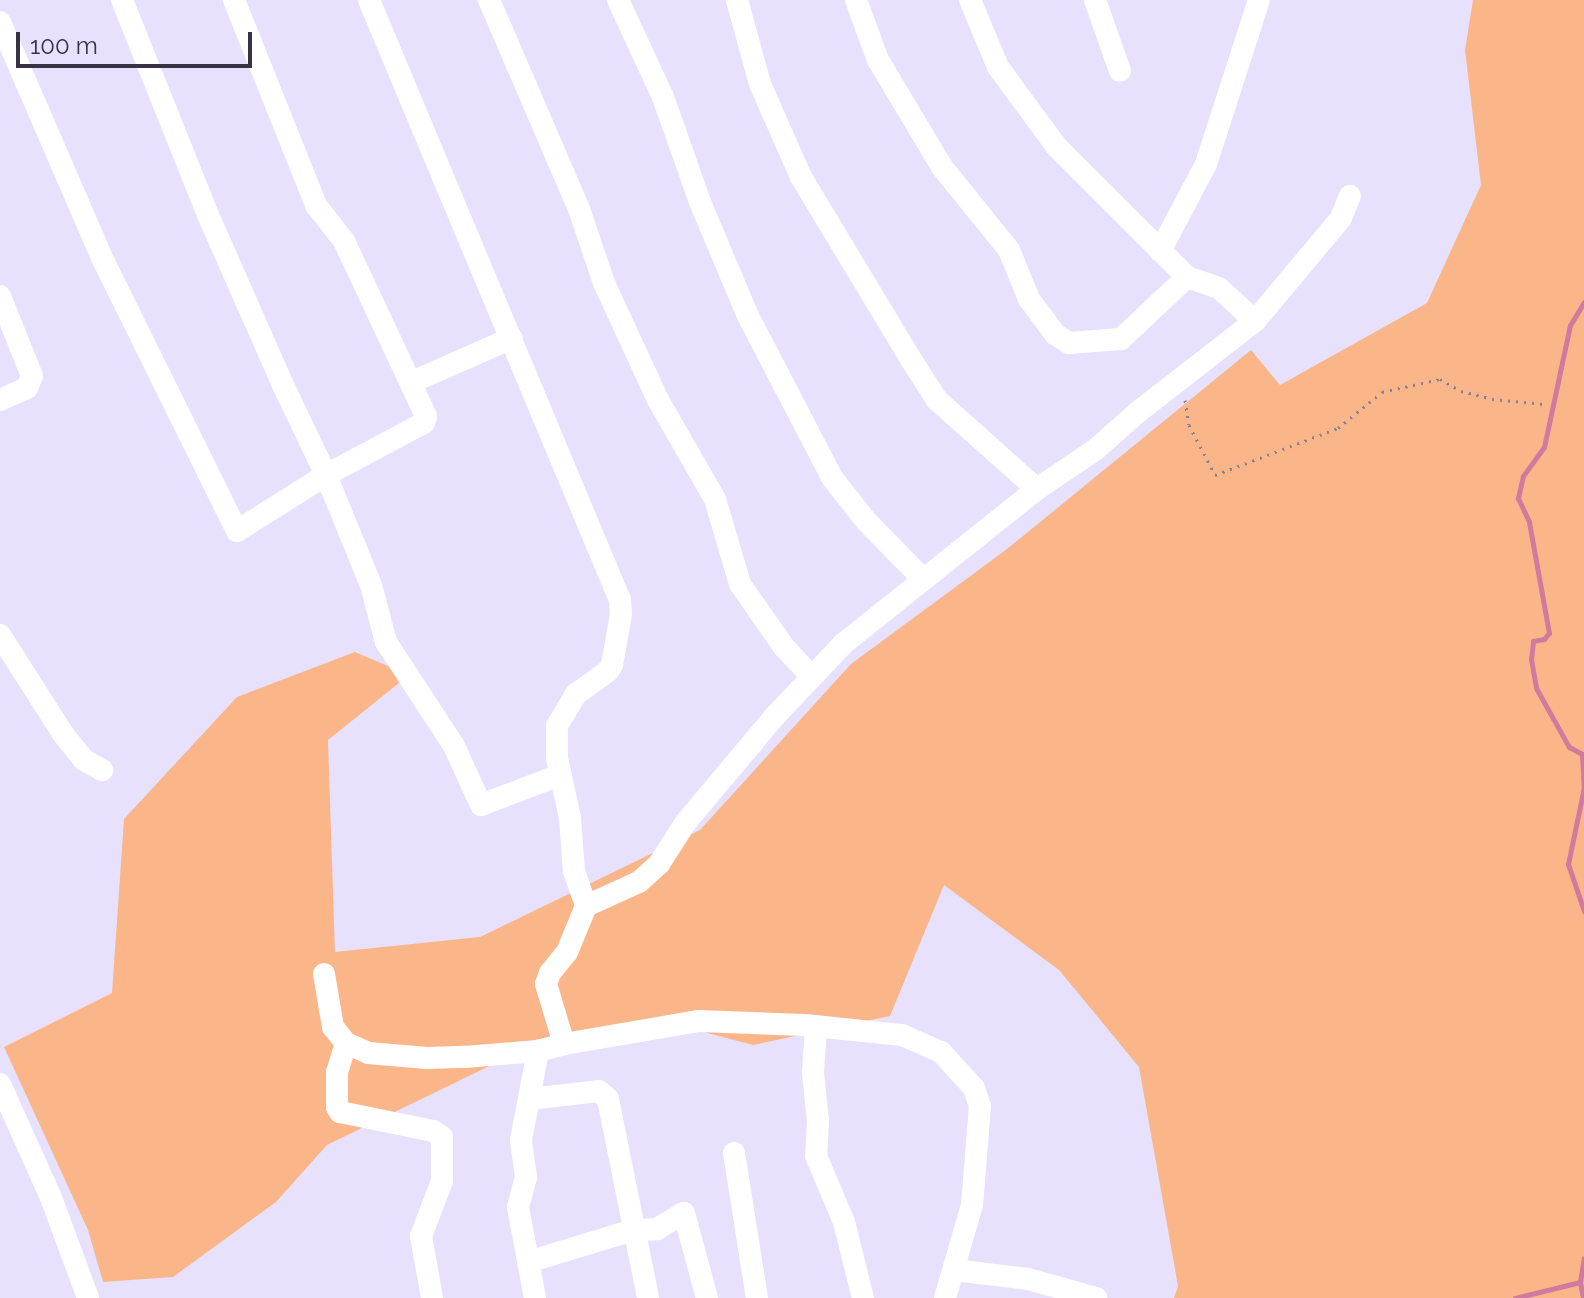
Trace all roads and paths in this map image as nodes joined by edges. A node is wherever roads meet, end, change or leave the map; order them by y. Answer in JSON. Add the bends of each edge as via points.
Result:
{"nodes":[{"id":1,"x":122,"y":0,"type":"edge"},
{"id":2,"x":234,"y":0,"type":"edge"},
{"id":3,"x":369,"y":0,"type":"edge"},
{"id":4,"x":489,"y":0,"type":"edge"},
{"id":5,"x":618,"y":0,"type":"edge"},
{"id":6,"x":737,"y":0,"type":"edge"},
{"id":7,"x":856,"y":0,"type":"edge"},
{"id":8,"x":970,"y":0,"type":"edge"},
{"id":9,"x":1095,"y":0,"type":"edge"},
{"id":10,"x":1259,"y":0,"type":"edge"},
{"id":11,"x":0,"y":22,"type":"edge"},
{"id":12,"x":1120,"y":71,"type":"dead end"},
{"id":13,"x":1350,"y":196,"type":"dead end"},
{"id":14,"x":1160,"y":251,"type":"junction"},
{"id":15,"x":1187,"y":277,"type":"junction"},
{"id":16,"x":0,"y":296,"type":"edge"},
{"id":17,"x":1255,"y":321,"type":"junction"},
{"id":18,"x":512,"y":338,"type":"junction"},
{"id":19,"x":1181,"y":381,"type":"junction"},
{"id":20,"x":412,"y":382,"type":"junction"},
{"id":21,"x":0,"y":400,"type":"edge"},
{"id":22,"x":1545,"y":404,"type":"dead end"},
{"id":23,"x":326,"y":475,"type":"junction"},
{"id":24,"x":1037,"y":489,"type":"junction"},
{"id":25,"x":923,"y":579,"type":"junction"},
{"id":26,"x":0,"y":635,"type":"edge"},
{"id":27,"x":811,"y":676,"type":"junction"},
{"id":28,"x":102,"y":770,"type":"dead end"},
{"id":29,"x":560,"y":775,"type":"junction"},
{"id":30,"x":586,"y":906,"type":"junction"},
{"id":31,"x":324,"y":974,"type":"dead end"},
{"id":32,"x":816,"y":1026,"type":"junction"},
{"id":33,"x":346,"y":1043,"type":"junction"},
{"id":34,"x":564,"y":1044,"type":"junction"},
{"id":35,"x":538,"y":1051,"type":"junction"},
{"id":36,"x":0,"y":1084,"type":"edge"},
{"id":37,"x":529,"y":1099,"type":"junction"},
{"id":38,"x":734,"y":1153,"type":"dead end"},
{"id":39,"x":633,"y":1230,"type":"junction"},
{"id":40,"x":528,"y":1262,"type":"junction"},
{"id":41,"x":954,"y":1270,"type":"junction"},
{"id":42,"x":88,"y":1298,"type":"edge"},
{"id":43,"x":432,"y":1298,"type":"edge"},
{"id":44,"x":535,"y":1298,"type":"edge"},
{"id":45,"x":648,"y":1298,"type":"edge"},
{"id":46,"x":707,"y":1298,"type":"edge"},
{"id":47,"x":757,"y":1298,"type":"edge"},
{"id":48,"x":863,"y":1298,"type":"edge"},
{"id":49,"x":945,"y":1298,"type":"edge"},
{"id":50,"x":1096,"y":1298,"type":"edge"}],
"edges":[{"from":1,"to":23,"type":"street","via":[[219,241]]},
{"from":2,"to":20,"type":"street","via":[[316,205],[344,241]]},
{"from":3,"to":18,"type":"street"},
{"from":4,"to":27,"type":"street","via":[[579,209],[604,283],[658,400],[715,499],[740,584]]},
{"from":5,"to":25,"type":"street","via":[[663,97],[748,316],[826,465],[867,522]]},
{"from":6,"to":24,"type":"street","via":[[760,84],[801,177],[912,361],[937,400]]},
{"from":7,"to":15,"type":"street","via":[[878,60],[942,167],[1009,250],[1029,299],[1055,334],[1069,343],[1121,339]]},
{"from":8,"to":14,"type":"street","via":[[998,67],[1057,147]]},
{"from":9,"to":12,"type":"street"},
{"from":10,"to":14,"type":"street","via":[[1215,143]]},
{"from":11,"to":23,"type":"street","via":[[104,262],[231,526],[243,530]]},
{"from":13,"to":17,"type":"street","via":[[1341,218]]},
{"from":14,"to":15,"type":"street"},
{"from":15,"to":17,"type":"street","via":[[1219,288]]},
{"from":16,"to":21,"type":"street","via":[[32,376],[27,388]]},
{"from":17,"to":19,"type":"street"},
{"from":18,"to":20,"type":"street"},
{"from":18,"to":29,"type":"street","via":[[620,600],[612,665],[576,694],[557,726]]},
{"from":19,"to":22,"type":"path","via":[[1189,425],[1215,475],[1338,428],[1382,392],[1440,379],[1492,399]]},
{"from":19,"to":24,"type":"street"},
{"from":20,"to":23,"type":"street","via":[[424,423]]},
{"from":23,"to":29,"type":"street","via":[[371,585],[386,642],[454,746],[481,805]]},
{"from":24,"to":25,"type":"street"},
{"from":25,"to":27,"type":"street"},
{"from":26,"to":28,"type":"street","via":[[63,734],[84,760]]},
{"from":27,"to":30,"type":"street","via":[[686,822],[659,864],[639,882]]},
{"from":29,"to":30,"type":"street","via":[[574,871]]},
{"from":30,"to":34,"type":"street","via":[[567,952],[546,984]]},
{"from":31,"to":33,"type":"street","via":[[333,1027]]},
{"from":32,"to":34,"type":"street","via":[[699,1021]]},
{"from":32,"to":41,"type":"street","via":[[902,1035],[926,1044],[956,1066],[974,1088],[980,1106],[977,1175]]},
{"from":32,"to":48,"type":"street","via":[[816,1156],[844,1222]]},
{"from":33,"to":35,"type":"street","via":[[368,1053],[427,1058]]},
{"from":33,"to":43,"type":"street","via":[[337,1072],[340,1112],[442,1137],[442,1181],[421,1236]]},
{"from":34,"to":35,"type":"street"},
{"from":35,"to":37,"type":"street"},
{"from":36,"to":42,"type":"street","via":[[50,1195]]},
{"from":37,"to":39,"type":"street","via":[[604,1093]]},
{"from":37,"to":40,"type":"street","via":[[521,1149],[526,1177],[518,1207]]},
{"from":38,"to":47,"type":"street"},
{"from":39,"to":40,"type":"street"},
{"from":39,"to":45,"type":"street"},
{"from":39,"to":46,"type":"street","via":[[657,1229],[686,1215]]},
{"from":40,"to":44,"type":"street"},
{"from":41,"to":49,"type":"street"},
{"from":41,"to":50,"type":"street","via":[[1028,1279]]}]}
